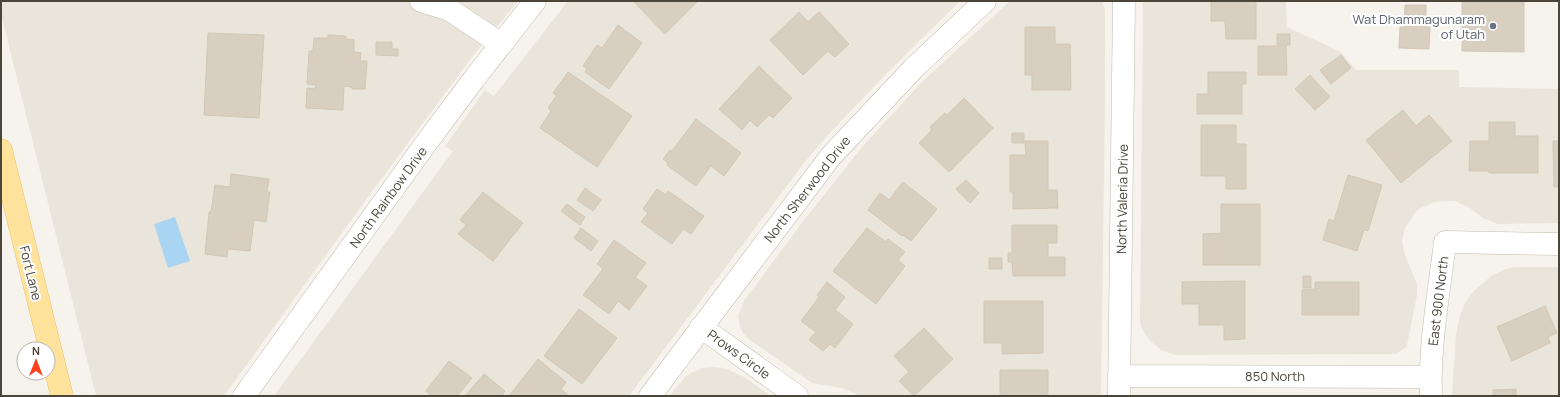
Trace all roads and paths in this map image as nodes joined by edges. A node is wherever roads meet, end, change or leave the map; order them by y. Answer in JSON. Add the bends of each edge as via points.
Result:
{"nodes":[{"id":1,"x":420,"y":1,"type":"edge"},
{"id":2,"x":536,"y":1,"type":"edge"},
{"id":3,"x":985,"y":1,"type":"edge"},
{"id":4,"x":1124,"y":1,"type":"edge"},
{"id":5,"x":501,"y":44,"type":"junction"},
{"id":6,"x":1,"y":150,"type":"edge"},
{"id":7,"x":1559,"y":244,"type":"edge"},
{"id":8,"x":701,"y":327,"type":"junction"},
{"id":9,"x":1119,"y":386,"type":"edge"},
{"id":10,"x":1431,"y":386,"type":"edge"},
{"id":11,"x":62,"y":396,"type":"edge"},
{"id":12,"x":244,"y":396,"type":"edge"},
{"id":13,"x":650,"y":396,"type":"edge"},
{"id":14,"x":797,"y":396,"type":"edge"}],
"edges":[{"from":1,"to":5,"type":"street","via":[[450,10]]},
{"from":2,"to":5,"type":"street","name":"North Rainbow Drive"},
{"from":3,"to":8,"type":"street","name":"North Sherwood Drive","via":[[913,69],[831,156]]},
{"from":4,"to":9,"type":"street","name":"North Valeria Drive"},
{"from":5,"to":12,"type":"street","name":"North Rainbow Drive","via":[[424,146]]},
{"from":6,"to":11,"type":"main road","name":"Fort Lane"},
{"from":7,"to":10,"type":"street","name":"East 900 North","via":[[1445,242]]},
{"from":8,"to":13,"type":"street","name":"North Sherwood Drive"},
{"from":8,"to":14,"type":"street","name":"Prows Circle"},
{"from":9,"to":10,"type":"street","name":"850 North"}]}
